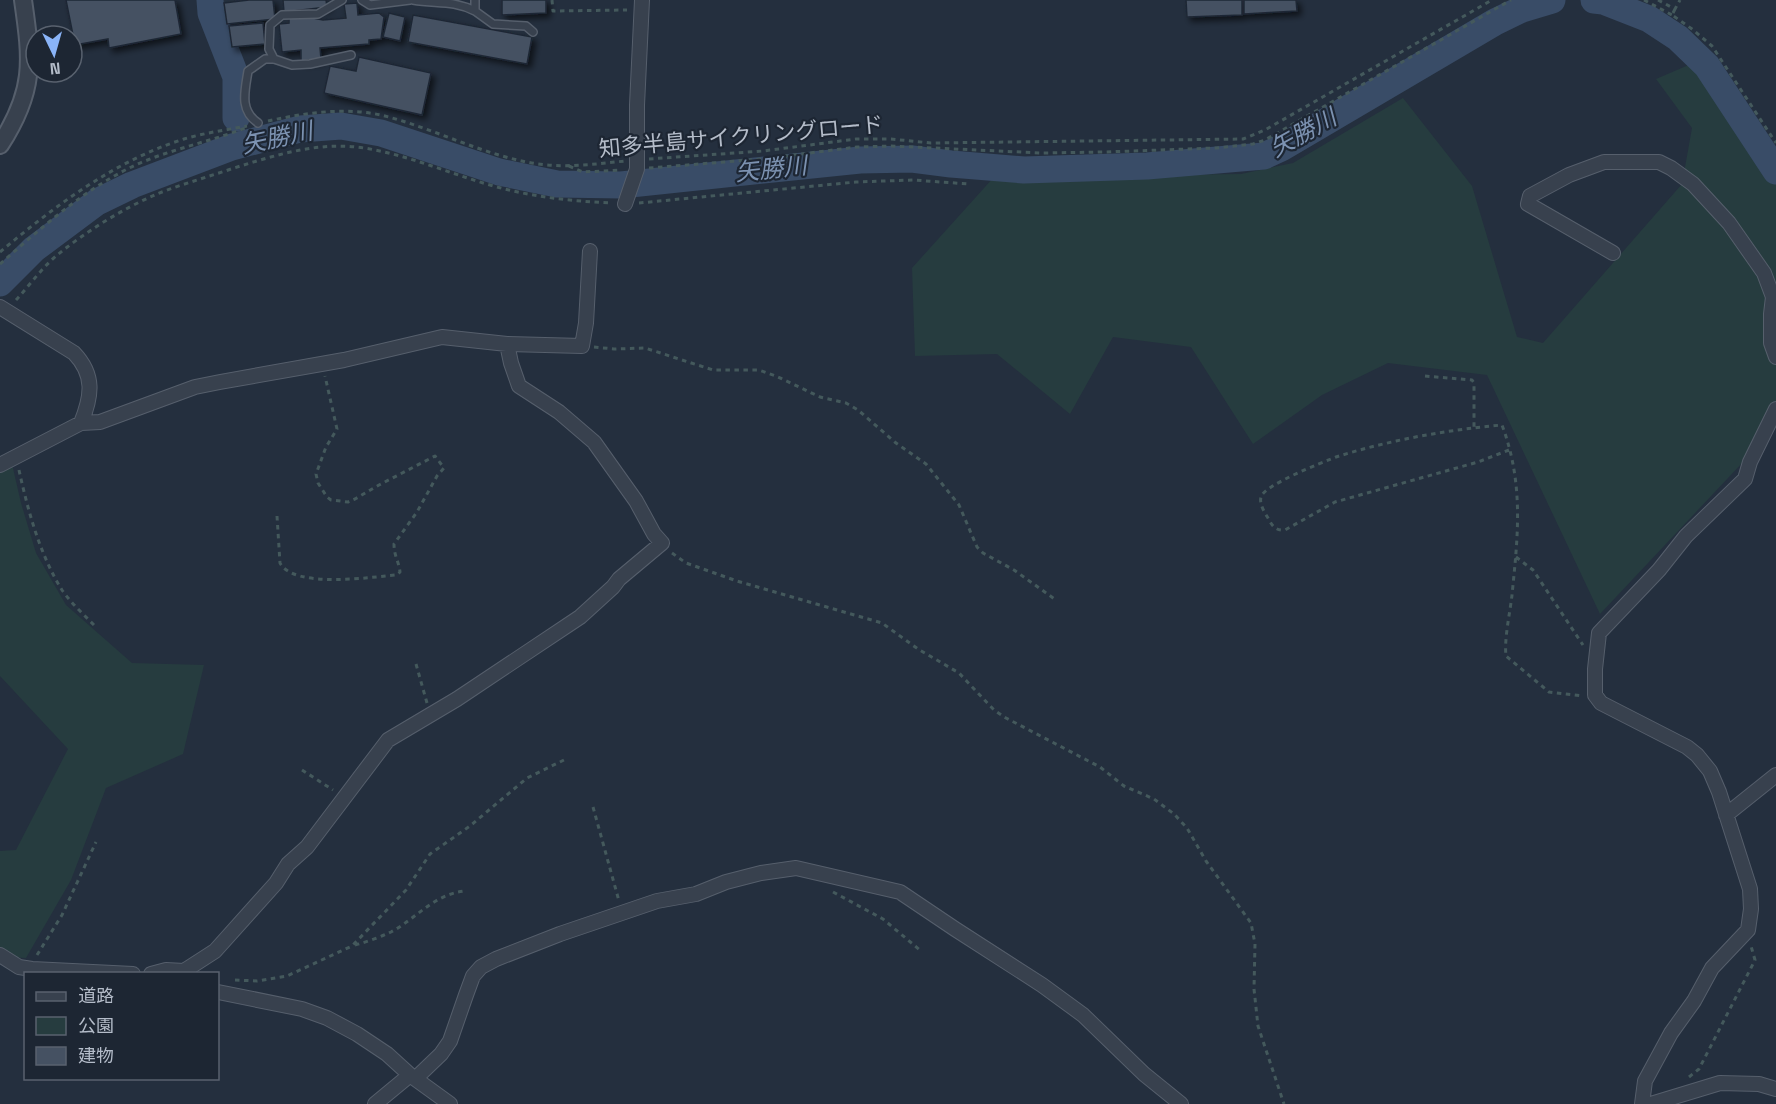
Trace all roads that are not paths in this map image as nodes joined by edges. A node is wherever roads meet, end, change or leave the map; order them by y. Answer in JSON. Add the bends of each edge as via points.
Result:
{"nodes":[{"id":1,"x":23,"y":0,"type":"edge"},
{"id":2,"x":342,"y":0,"type":"edge"},
{"id":3,"x":362,"y":0,"type":"edge"},
{"id":4,"x":412,"y":0,"type":"edge"},
{"id":5,"x":475,"y":0,"type":"edge"},
{"id":6,"x":642,"y":5,"type":"edge"},
{"id":7,"x":475,"y":10,"type":"junction"},
{"id":8,"x":533,"y":32,"type":"dead end"},
{"id":9,"x":351,"y":55,"type":"dead end"},
{"id":10,"x":274,"y":59,"type":"junction"},
{"id":11,"x":258,"y":123,"type":"road end"},
{"id":12,"x":0,"y":145,"type":"edge"},
{"id":13,"x":626,"y":204,"type":"road end"},
{"id":14,"x":590,"y":251,"type":"dead end"},
{"id":15,"x":1613,"y":253,"type":"dead end"},
{"id":16,"x":3,"y":309,"type":"edge"},
{"id":17,"x":507,"y":344,"type":"junction"},
{"id":18,"x":1776,"y":357,"type":"edge"},
{"id":19,"x":1776,"y":409,"type":"edge"},
{"id":20,"x":81,"y":423,"type":"junction"},
{"id":21,"x":0,"y":465,"type":"edge"},
{"id":22,"x":1776,"y":775,"type":"edge"},
{"id":23,"x":1726,"y":815,"type":"junction"},
{"id":24,"x":0,"y":955,"type":"edge"},
{"id":25,"x":93,"y":972,"type":"edge"},
{"id":26,"x":158,"y":972,"type":"edge"},
{"id":27,"x":219,"y":992,"type":"edge"},
{"id":28,"x":413,"y":1076,"type":"junction"},
{"id":29,"x":1776,"y":1089,"type":"edge"},
{"id":30,"x":375,"y":1104,"type":"edge"},
{"id":31,"x":450,"y":1104,"type":"edge"},
{"id":32,"x":1181,"y":1104,"type":"edge"},
{"id":33,"x":1642,"y":1104,"type":"edge"},
{"id":34,"x":1651,"y":1104,"type":"edge"}],
"edges":[{"from":1,"to":12,"type":"street","via":[[30,71],[20,111]]},
{"from":2,"to":10,"type":"lane","via":[[318,14],[282,15],[270,25],[268,49]]},
{"from":3,"to":4,"type":"lane","via":[[370,5]]},
{"from":4,"to":7,"type":"lane","via":[[452,2]]},
{"from":5,"to":7,"type":"lane"},
{"from":6,"to":13,"type":"street","via":[[636,168]]},
{"from":7,"to":8,"type":"lane","via":[[494,24],[526,26]]},
{"from":9,"to":10,"type":"lane","via":[[310,64]]},
{"from":10,"to":11,"type":"lane","via":[[265,59],[248,71],[246,111]]},
{"from":14,"to":17,"type":"street","via":[[582,346]]},
{"from":15,"to":18,"type":"street","via":[[1527,204],[1530,196],[1604,162],[1659,162],[1671,168],[1693,184],[1729,223],[1764,273],[1773,297],[1771,343]]},
{"from":16,"to":20,"type":"street","via":[[74,353],[83,363],[90,397]]},
{"from":17,"to":20,"type":"street","via":[[442,337],[195,387],[100,422]]},
{"from":17,"to":26,"type":"street","via":[[519,386],[559,412],[594,442],[662,543],[580,616],[388,740],[307,848],[288,864],[276,883],[215,951],[184,971]]},
{"from":19,"to":23,"type":"street","via":[[1745,479],[1686,536],[1599,633],[1595,694],[1600,703],[1697,754],[1710,771]]},
{"from":20,"to":21,"type":"street"},
{"from":22,"to":23,"type":"street"},
{"from":23,"to":33,"type":"street","via":[[1750,889],[1748,930],[1712,968],[1671,1033],[1645,1081]]},
{"from":24,"to":25,"type":"street","via":[[19,967]]},
{"from":27,"to":28,"type":"street","via":[[327,1018],[387,1054]]},
{"from":28,"to":30,"type":"street"},
{"from":28,"to":31,"type":"street"},
{"from":28,"to":32,"type":"street","via":[[441,1054],[450,1041],[473,976],[481,967],[560,934],[657,901],[696,894],[764,872],[796,868],[900,891],[1083,1015]]},
{"from":29,"to":34,"type":"street","via":[[1759,1084],[1720,1083]]}]}
